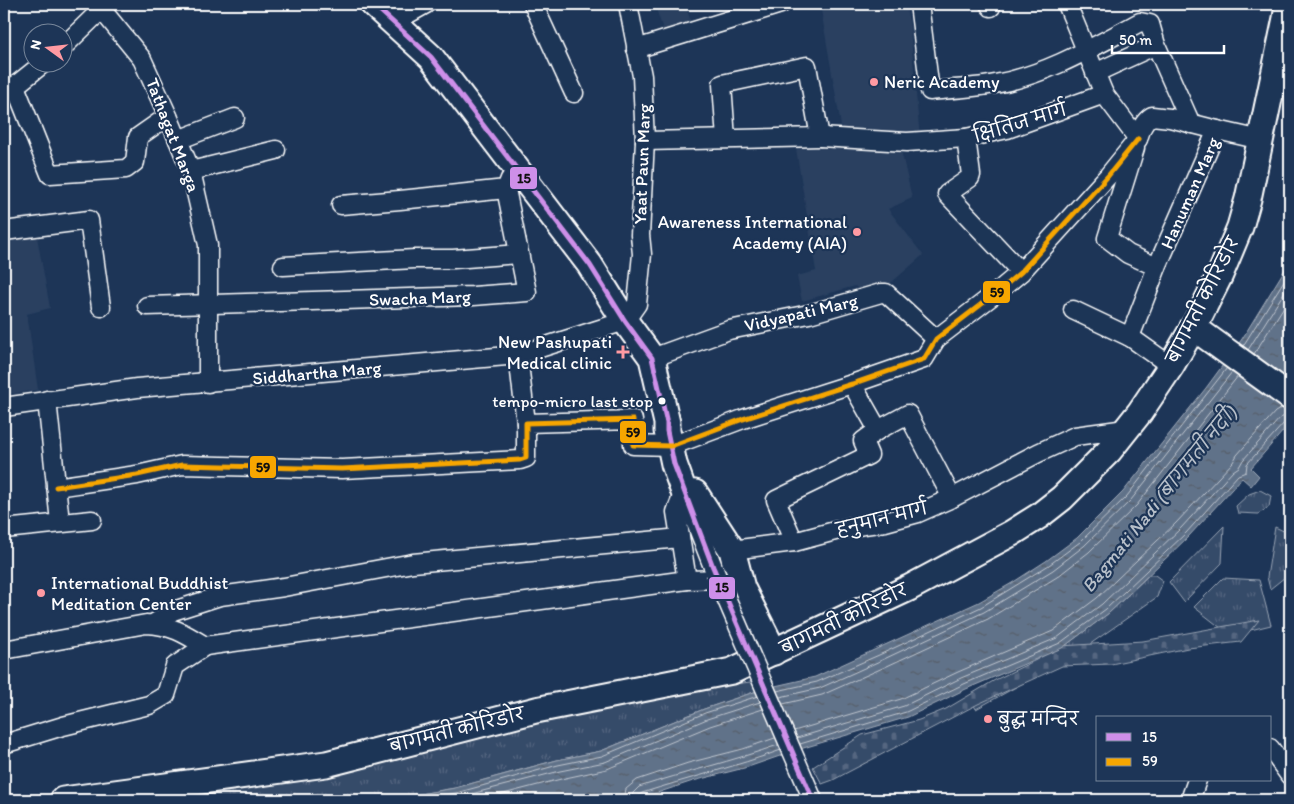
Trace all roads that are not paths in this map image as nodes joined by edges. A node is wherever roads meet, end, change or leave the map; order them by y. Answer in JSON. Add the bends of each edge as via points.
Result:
{"nodes":[{"id":1,"x":373,"y":4,"type":"edge"},
{"id":2,"x":426,"y":4,"type":"edge"},
{"id":3,"x":533,"y":4,"type":"edge"},
{"id":4,"x":628,"y":4,"type":"edge"},
{"id":5,"x":781,"y":4,"type":"edge"},
{"id":6,"x":919,"y":4,"type":"edge"},
{"id":7,"x":1067,"y":4,"type":"edge"},
{"id":8,"x":1288,"y":4,"type":"edge"},
{"id":9,"x":104,"y":7,"type":"edge"},
{"id":10,"x":392,"y":23,"type":"junction"},
{"id":11,"x":72,"y":38,"type":"edge"},
{"id":12,"x":1156,"y":45,"type":"junction"},
{"id":13,"x":636,"y":49,"type":"junction"},
{"id":14,"x":1086,"y":51,"type":"junction"},
{"id":15,"x":32,"y":72,"type":"edge"},
{"id":16,"x":1095,"y":73,"type":"junction"},
{"id":17,"x":9,"y":90,"type":"edge"},
{"id":18,"x":574,"y":93,"type":"dead end"},
{"id":19,"x":1104,"y":94,"type":"junction"},
{"id":20,"x":168,"y":116,"type":"junction"},
{"id":21,"x":235,"y":118,"type":"dead end"},
{"id":22,"x":1191,"y":124,"type":"junction"},
{"id":23,"x":1217,"y":130,"type":"junction"},
{"id":24,"x":820,"y":137,"type":"junction"},
{"id":25,"x":966,"y":138,"type":"junction"},
{"id":26,"x":726,"y":139,"type":"junction"},
{"id":27,"x":1138,"y":139,"type":"junction"},
{"id":28,"x":178,"y":140,"type":"junction"},
{"id":29,"x":1261,"y":140,"type":"junction"},
{"id":30,"x":645,"y":141,"type":"junction"},
{"id":31,"x":276,"y":150,"type":"dead end"},
{"id":32,"x":191,"y":171,"type":"junction"},
{"id":33,"x":510,"y":178,"type":"junction"},
{"id":34,"x":341,"y":205,"type":"dead end"},
{"id":35,"x":4,"y":231,"type":"edge"},
{"id":36,"x":519,"y":254,"type":"junction"},
{"id":37,"x":283,"y":266,"type":"dead end"},
{"id":38,"x":1157,"y":268,"type":"junction"},
{"id":39,"x":1021,"y":272,"type":"junction"},
{"id":40,"x":208,"y":304,"type":"junction"},
{"id":41,"x":101,"y":306,"type":"dead end"},
{"id":42,"x":147,"y":306,"type":"dead end"},
{"id":43,"x":1072,"y":310,"type":"dead end"},
{"id":44,"x":626,"y":321,"type":"junction"},
{"id":45,"x":1193,"y":327,"type":"junction"},
{"id":46,"x":1130,"y":337,"type":"junction"},
{"id":47,"x":936,"y":338,"type":"junction"},
{"id":48,"x":518,"y":355,"type":"junction"},
{"id":49,"x":652,"y":358,"type":"junction"},
{"id":50,"x":1172,"y":366,"type":"junction"},
{"id":51,"x":208,"y":383,"type":"junction"},
{"id":52,"x":852,"y":384,"type":"junction"},
{"id":53,"x":1290,"y":397,"type":"edge"},
{"id":54,"x":46,"y":400,"type":"junction"},
{"id":55,"x":4,"y":407,"type":"edge"},
{"id":56,"x":526,"y":423,"type":"junction"},
{"id":57,"x":1126,"y":429,"type":"junction"},
{"id":58,"x":878,"y":430,"type":"junction"},
{"id":59,"x":669,"y":438,"type":"junction"},
{"id":60,"x":56,"y":487,"type":"junction"},
{"id":61,"x":684,"y":492,"type":"junction"},
{"id":62,"x":952,"y":498,"type":"junction"},
{"id":63,"x":92,"y":520,"type":"dead end"},
{"id":64,"x":60,"y":522,"type":"junction"},
{"id":65,"x":4,"y":529,"type":"edge"},
{"id":66,"x":680,"y":538,"type":"junction"},
{"id":67,"x":794,"y":542,"type":"junction"},
{"id":68,"x":732,"y":550,"type":"junction"},
{"id":69,"x":686,"y":580,"type":"junction"},
{"id":70,"x":742,"y":588,"type":"junction"},
{"id":71,"x":153,"y":624,"type":"junction"},
{"id":72,"x":205,"y":646,"type":"junction"},
{"id":73,"x":4,"y":650,"type":"edge"},
{"id":74,"x":774,"y":652,"type":"junction"},
{"id":75,"x":4,"y":744,"type":"edge"},
{"id":76,"x":1272,"y":751,"type":"edge"},
{"id":77,"x":1290,"y":776,"type":"edge"},
{"id":78,"x":1196,"y":782,"type":"edge"},
{"id":79,"x":63,"y":800,"type":"edge"},
{"id":80,"x":813,"y":800,"type":"edge"},
{"id":81,"x":1190,"y":800,"type":"edge"}],
"edges":[{"from":1,"to":10,"type":"main road"},
{"from":2,"to":10,"type":"street"},
{"from":3,"to":18,"type":"street"},
{"from":4,"to":13,"type":"street","name":"Yaat Paun Marg"},
{"from":5,"to":13,"type":"street"},
{"from":6,"to":14,"type":"street","via":[[930,91],[997,84],[1043,70]]},
{"from":7,"to":14,"type":"street"},
{"from":8,"to":29,"type":"main road","name":"बागमती कोरिडोर"},
{"from":9,"to":11,"type":"street"},
{"from":9,"to":20,"type":"street","name":"Tathagat Marga","via":[[142,59]]},
{"from":10,"to":33,"type":"main road","via":[[431,57]]},
{"from":12,"to":14,"type":"street","via":[[1150,24],[1140,22]]},
{"from":12,"to":16,"type":"street"},
{"from":12,"to":22,"type":"street"},
{"from":13,"to":30,"type":"street","name":"Yaat Paun Marg","via":[[642,76]]},
{"from":14,"to":16,"type":"street"},
{"from":15,"to":17,"type":"street"},
{"from":16,"to":19,"type":"street"},
{"from":17,"to":20,"type":"street","via":[[50,174],[126,169],[135,162],[138,137]]},
{"from":19,"to":25,"type":"street","name":"क्षितिज मार्ग","via":[[1007,129]]},
{"from":19,"to":27,"type":"street"},
{"from":20,"to":28,"type":"street","name":"Tathagat Marga"},
{"from":21,"to":28,"type":"street"},
{"from":22,"to":23,"type":"street"},
{"from":22,"to":27,"type":"street","via":[[1152,116],[1145,120]]},
{"from":23,"to":29,"type":"street","name":"Hanuman Marg"},
{"from":23,"to":38,"type":"street","name":"Hanuman Marg"},
{"from":24,"to":25,"type":"street","via":[[908,142]]},
{"from":24,"to":26,"type":"street"},
{"from":24,"to":26,"type":"street","via":[[807,66],[722,84]]},
{"from":25,"to":39,"type":"street","name":"क्षितिज मार्ग","via":[[970,178],[947,194]]},
{"from":26,"to":30,"type":"street"},
{"from":27,"to":38,"type":"street","via":[[1107,238],[1128,254]]},
{"from":27,"to":39,"type":"street"},
{"from":28,"to":32,"type":"street","name":"Tathagat Marga"},
{"from":29,"to":45,"type":"main road","name":"बागमती कोरिडोर","via":[[1240,227]]},
{"from":30,"to":44,"type":"street","name":"Yaat Paun Marg","via":[[640,235],[642,254],[637,304]]},
{"from":31,"to":32,"type":"street"},
{"from":32,"to":40,"type":"street","name":"Tathagat Marga","via":[[208,245]]},
{"from":33,"to":34,"type":"street","via":[[407,200]]},
{"from":33,"to":36,"type":"street","name":"Swacha Marg"},
{"from":33,"to":44,"type":"main road","via":[[590,265]]},
{"from":35,"to":41,"type":"street","via":[[89,220]]},
{"from":36,"to":37,"type":"street"},
{"from":36,"to":40,"type":"street","name":"Swacha Marg","via":[[527,292]]},
{"from":38,"to":46,"type":"street"},
{"from":39,"to":47,"type":"street"},
{"from":40,"to":42,"type":"street"},
{"from":40,"to":51,"type":"street","name":"Tathagat Marga"},
{"from":43,"to":46,"type":"street"},
{"from":44,"to":48,"type":"street","name":"Siddhartha Marg"},
{"from":44,"to":49,"type":"main road"},
{"from":45,"to":50,"type":"main road","name":"बागमती कोरिडोर"},
{"from":45,"to":53,"type":"main road"},
{"from":46,"to":50,"type":"street"},
{"from":47,"to":49,"type":"street","name":"Vidyapati Marg","via":[[886,293],[880,293],[809,314],[728,330]]},
{"from":47,"to":52,"type":"street","via":[[924,359]]},
{"from":48,"to":51,"type":"street","name":"Siddhartha Marg"},
{"from":48,"to":56,"type":"street"},
{"from":49,"to":59,"type":"main road"},
{"from":50,"to":57,"type":"main road","name":"बागमती कोरिडोर"},
{"from":51,"to":54,"type":"street","name":"Siddhartha Marg"},
{"from":52,"to":58,"type":"street"},
{"from":52,"to":59,"type":"street"},
{"from":54,"to":55,"type":"street","name":"Siddhartha Marg"},
{"from":54,"to":60,"type":"street"},
{"from":56,"to":59,"type":"street","via":[[633,420],[633,444]]},
{"from":56,"to":60,"type":"street","via":[[526,458],[520,460],[342,469],[182,466]]},
{"from":57,"to":62,"type":"street","name":"हनुमान मार्ग","via":[[1075,436]]},
{"from":57,"to":74,"type":"main road","name":"बागमती कोरिडोर","via":[[1110,451],[1062,498],[1025,524],[909,588]]},
{"from":58,"to":62,"type":"street","via":[[908,414]]},
{"from":58,"to":67,"type":"street","via":[[863,441],[869,455],[776,500]]},
{"from":59,"to":61,"type":"main road"},
{"from":60,"to":64,"type":"street"},
{"from":61,"to":66,"type":"street","via":[[676,512]]},
{"from":61,"to":68,"type":"main road","via":[[695,493]]},
{"from":61,"to":80,"type":"street","bridge":true},
{"from":62,"to":67,"type":"street","name":"हनुमान मार्ग","via":[[885,522],[850,527]]},
{"from":63,"to":64,"type":"street"},
{"from":64,"to":65,"type":"street"},
{"from":66,"to":69,"type":"street"},
{"from":66,"to":71,"type":"street","via":[[413,563],[220,596],[173,612]]},
{"from":67,"to":68,"type":"street","name":"हनुमान मार्ग"},
{"from":68,"to":70,"type":"main road"},
{"from":69,"to":70,"type":"street","via":[[724,579]]},
{"from":69,"to":72,"type":"street"},
{"from":70,"to":74,"type":"main road"},
{"from":71,"to":72,"type":"street","via":[[181,631]]},
{"from":71,"to":73,"type":"street"},
{"from":72,"to":75,"type":"street","via":[[175,666],[166,695],[148,705]]},
{"from":74,"to":79,"type":"main road","name":"बागमती कोरिडोर","via":[[732,671],[536,710],[326,764]]},
{"from":76,"to":77,"type":"street"},
{"from":78,"to":81,"type":"street"}]}
